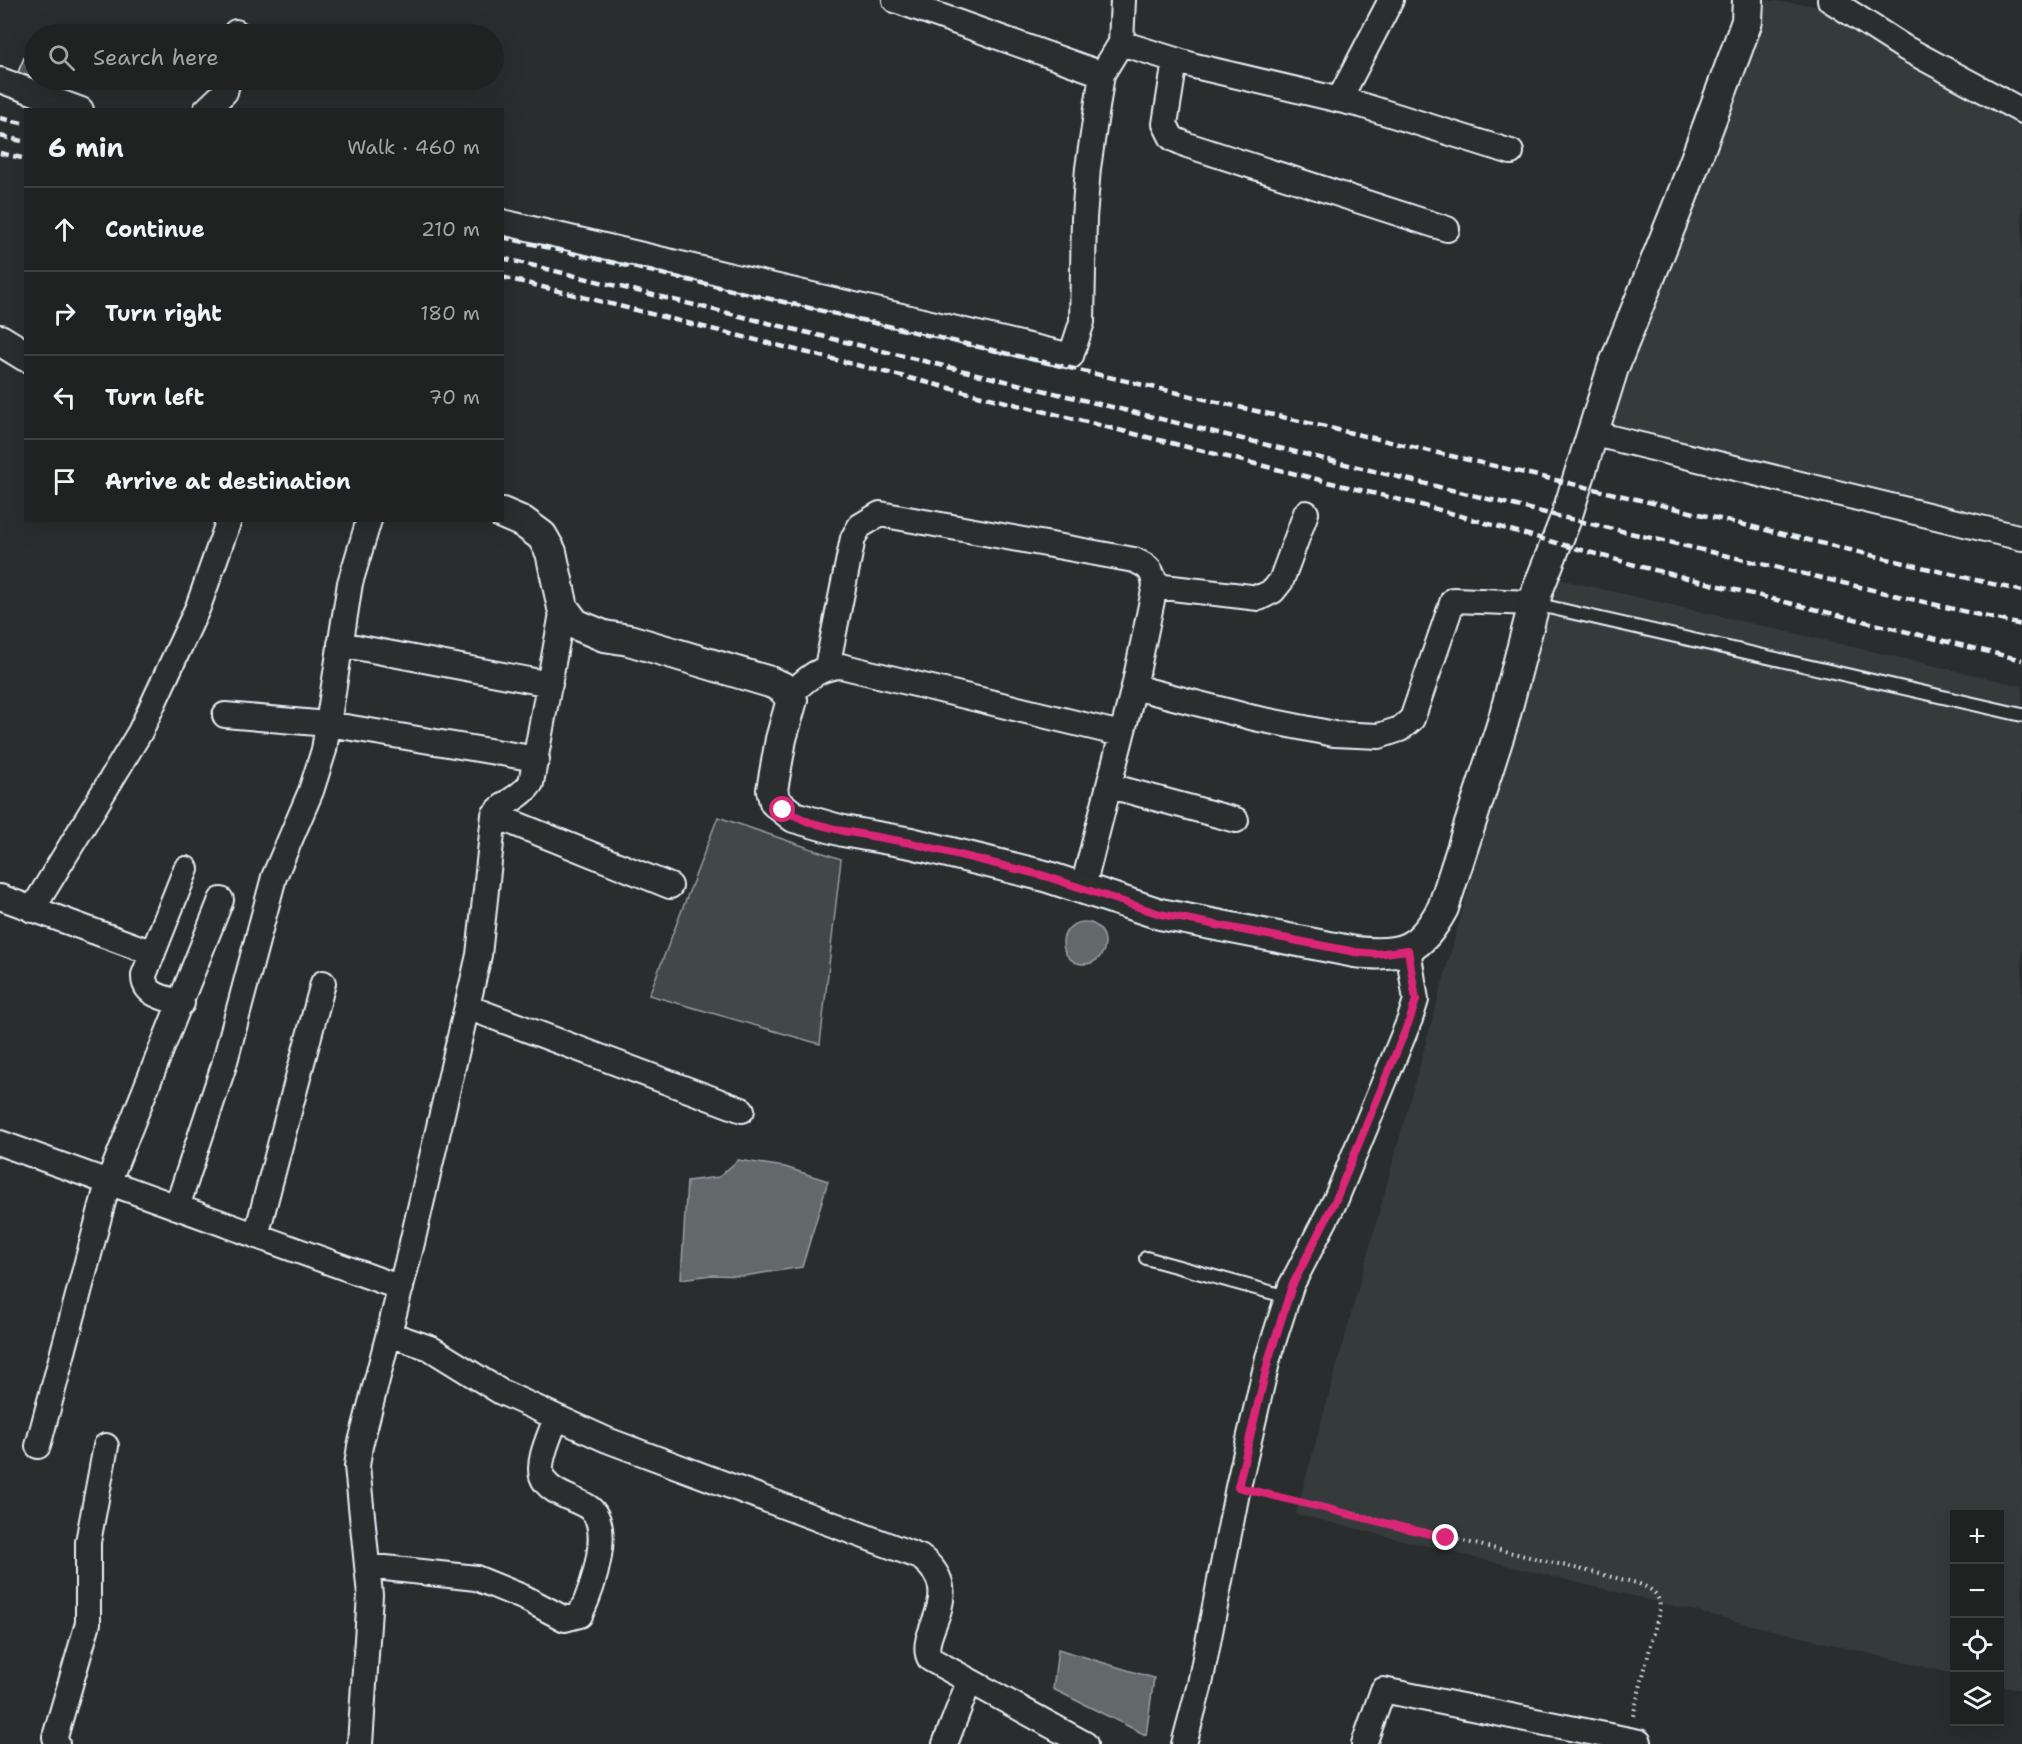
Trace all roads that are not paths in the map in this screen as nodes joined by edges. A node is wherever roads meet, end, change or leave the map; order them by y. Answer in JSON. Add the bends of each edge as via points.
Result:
{"nodes":[{"id":1,"x":895,"y":0,"type":"edge"},
{"id":2,"x":1123,"y":0,"type":"edge"},
{"id":3,"x":1391,"y":0,"type":"edge"},
{"id":4,"x":1748,"y":0,"type":"edge"},
{"id":5,"x":1830,"y":0,"type":"edge"},
{"id":6,"x":1121,"y":43,"type":"junction"},
{"id":7,"x":1175,"y":61,"type":"junction"},
{"id":8,"x":1102,"y":74,"type":"junction"},
{"id":9,"x":0,"y":80,"type":"edge"},
{"id":10,"x":24,"y":89,"type":"edge"},
{"id":11,"x":27,"y":90,"type":"edge"},
{"id":12,"x":226,"y":90,"type":"edge"},
{"id":13,"x":1339,"y":100,"type":"junction"},
{"id":14,"x":76,"y":108,"type":"edge"},
{"id":15,"x":208,"y":108,"type":"edge"},
{"id":16,"x":2022,"y":111,"type":"edge"},
{"id":17,"x":1511,"y":152,"type":"dead end"},
{"id":18,"x":504,"y":222,"type":"edge"},
{"id":19,"x":1447,"y":229,"type":"dead end"},
{"id":20,"x":0,"y":340,"type":"edge"},
{"id":21,"x":24,"y":355,"type":"edge"},
{"id":22,"x":1592,"y":433,"type":"junction"},
{"id":23,"x":1306,"y":513,"type":"dead end"},
{"id":24,"x":504,"y":514,"type":"edge"},
{"id":25,"x":228,"y":522,"type":"edge"},
{"id":26,"x":368,"y":522,"type":"edge"},
{"id":27,"x":2022,"y":538,"type":"edge"},
{"id":28,"x":1155,"y":586,"type":"junction"},
{"id":29,"x":1534,"y":603,"type":"junction"},
{"id":30,"x":563,"y":608,"type":"junction"},
{"id":31,"x":340,"y":644,"type":"junction"},
{"id":32,"x":827,"y":667,"type":"junction"},
{"id":33,"x":550,"y":684,"type":"junction"},
{"id":34,"x":1134,"y":687,"type":"junction"},
{"id":35,"x":790,"y":694,"type":"junction"},
{"id":36,"x":2022,"y":715,"type":"edge"},
{"id":37,"x":225,"y":716,"type":"dead end"},
{"id":38,"x":328,"y":724,"type":"junction"},
{"id":39,"x":1121,"y":735,"type":"junction"},
{"id":40,"x":537,"y":759,"type":"junction"},
{"id":41,"x":1110,"y":786,"type":"junction"},
{"id":42,"x":494,"y":815,"type":"junction"},
{"id":43,"x":1236,"y":820,"type":"dead end"},
{"id":44,"x":186,"y":869,"type":"dead end"},
{"id":45,"x":670,"y":886,"type":"dead end"},
{"id":46,"x":1083,"y":887,"type":"junction"},
{"id":47,"x":0,"y":897,"type":"edge"},
{"id":48,"x":221,"y":900,"type":"dead end"},
{"id":49,"x":32,"y":910,"type":"junction"},
{"id":50,"x":1408,"y":950,"type":"junction"},
{"id":51,"x":153,"y":953,"type":"junction"},
{"id":52,"x":323,"y":983,"type":"dead end"},
{"id":53,"x":182,"y":1003,"type":"junction"},
{"id":54,"x":467,"y":1007,"type":"junction"},
{"id":55,"x":742,"y":1110,"type":"dead end"},
{"id":56,"x":0,"y":1143,"type":"edge"},
{"id":57,"x":108,"y":1183,"type":"junction"},
{"id":58,"x":177,"y":1207,"type":"junction"},
{"id":59,"x":256,"y":1236,"type":"junction"},
{"id":60,"x":1146,"y":1258,"type":"dead end"},
{"id":61,"x":400,"y":1288,"type":"junction"},
{"id":62,"x":1288,"y":1297,"type":"junction"},
{"id":63,"x":389,"y":1334,"type":"junction"},
{"id":64,"x":556,"y":1418,"type":"junction"},
{"id":65,"x":38,"y":1446,"type":"dead end"},
{"id":66,"x":106,"y":1446,"type":"dead end"},
{"id":67,"x":367,"y":1566,"type":"junction"},
{"id":68,"x":969,"y":1682,"type":"junction"},
{"id":69,"x":1639,"y":1742,"type":"road end"},
{"id":70,"x":57,"y":1744,"type":"edge"},
{"id":71,"x":360,"y":1744,"type":"edge"},
{"id":72,"x":945,"y":1744,"type":"edge"},
{"id":73,"x":1085,"y":1744,"type":"edge"},
{"id":74,"x":1184,"y":1744,"type":"edge"},
{"id":75,"x":1364,"y":1744,"type":"edge"}],
"edges":[{"from":1,"to":8,"type":"street"},
{"from":2,"to":6,"type":"street"},
{"from":3,"to":13,"type":"street"},
{"from":4,"to":22,"type":"street","via":[[1747,21],[1716,108],[1613,368]]},
{"from":5,"to":16,"type":"street","via":[[1905,48]]},
{"from":6,"to":7,"type":"street"},
{"from":6,"to":8,"type":"street"},
{"from":7,"to":13,"type":"street"},
{"from":7,"to":19,"type":"street","via":[[1165,124],[1172,138]]},
{"from":8,"to":18,"type":"street","via":[[1084,218],[1083,322],[1071,356]]},
{"from":9,"to":10,"type":"street"},
{"from":11,"to":14,"type":"street"},
{"from":12,"to":15,"type":"street"},
{"from":13,"to":17,"type":"street"},
{"from":20,"to":21,"type":"street"},
{"from":22,"to":27,"type":"street"},
{"from":22,"to":29,"type":"street"},
{"from":23,"to":28,"type":"street","via":[[1281,581],[1273,591],[1259,598]]},
{"from":24,"to":30,"type":"street","via":[[542,536],[551,552]]},
{"from":25,"to":49,"type":"street","via":[[198,607],[140,732]]},
{"from":26,"to":31,"type":"street","via":[[350,583]]},
{"from":28,"to":32,"type":"street","via":[[1154,574],[1147,565],[1134,560],[880,514],[860,526],[853,538]]},
{"from":28,"to":34,"type":"street"},
{"from":29,"to":34,"type":"street","via":[[1453,600],[1412,719],[1400,729],[1379,736],[1323,732]]},
{"from":29,"to":36,"type":"lane"},
{"from":29,"to":50,"type":"street","via":[[1503,722],[1443,908],[1433,928]]},
{"from":30,"to":33,"type":"street"},
{"from":30,"to":35,"type":"street","via":[[575,624],[604,636],[752,675]]},
{"from":31,"to":33,"type":"street"},
{"from":31,"to":38,"type":"street"},
{"from":32,"to":35,"type":"street","via":[[815,672]]},
{"from":32,"to":39,"type":"street","via":[[855,668]]},
{"from":33,"to":40,"type":"street"},
{"from":34,"to":39,"type":"street"},
{"from":35,"to":46,"type":"street","via":[[792,700],[772,790],[783,810],[836,829],[911,843]]},
{"from":37,"to":38,"type":"street"},
{"from":38,"to":40,"type":"street"},
{"from":38,"to":58,"type":"street","via":[[311,791],[274,877],[224,1065]]},
{"from":39,"to":41,"type":"street"},
{"from":40,"to":42,"type":"street","via":[[524,794],[504,802]]},
{"from":41,"to":43,"type":"street"},
{"from":41,"to":46,"type":"street"},
{"from":42,"to":45,"type":"street"},
{"from":42,"to":54,"type":"street","via":[[479,955]]},
{"from":44,"to":51,"type":"street"},
{"from":46,"to":50,"type":"street","via":[[1149,911],[1278,938],[1376,954]]},
{"from":47,"to":49,"type":"street"},
{"from":48,"to":53,"type":"street"},
{"from":49,"to":51,"type":"street"},
{"from":50,"to":62,"type":"street","via":[[1416,1000],[1410,1019],[1341,1188]]},
{"from":51,"to":53,"type":"street","via":[[144,983],[158,996]]},
{"from":52,"to":59,"type":"street"},
{"from":53,"to":57,"type":"street"},
{"from":54,"to":55,"type":"street"},
{"from":54,"to":61,"type":"street"},
{"from":56,"to":57,"type":"street"},
{"from":57,"to":58,"type":"street"},
{"from":57,"to":65,"type":"street"},
{"from":58,"to":59,"type":"street"},
{"from":59,"to":61,"type":"street"},
{"from":60,"to":62,"type":"lane"},
{"from":61,"to":63,"type":"street"},
{"from":62,"to":74,"type":"street","via":[[1238,1487],[1200,1683]]},
{"from":63,"to":64,"type":"street","via":[[430,1348],[501,1392]]},
{"from":63,"to":67,"type":"street","via":[[357,1466]]},
{"from":64,"to":67,"type":"street","via":[[541,1475],[546,1484],[589,1507],[598,1516],[602,1531],[579,1615],[565,1619],[476,1578]]},
{"from":64,"to":68,"type":"street","via":[[920,1557],[931,1565],[942,1588],[928,1655]]},
{"from":66,"to":70,"type":"street","via":[[88,1542],[88,1623],[55,1737]]},
{"from":67,"to":71,"type":"street","via":[[370,1595]]},
{"from":68,"to":72,"type":"street"},
{"from":68,"to":73,"type":"street"},
{"from":69,"to":75,"type":"street","via":[[1383,1690]]}]}
